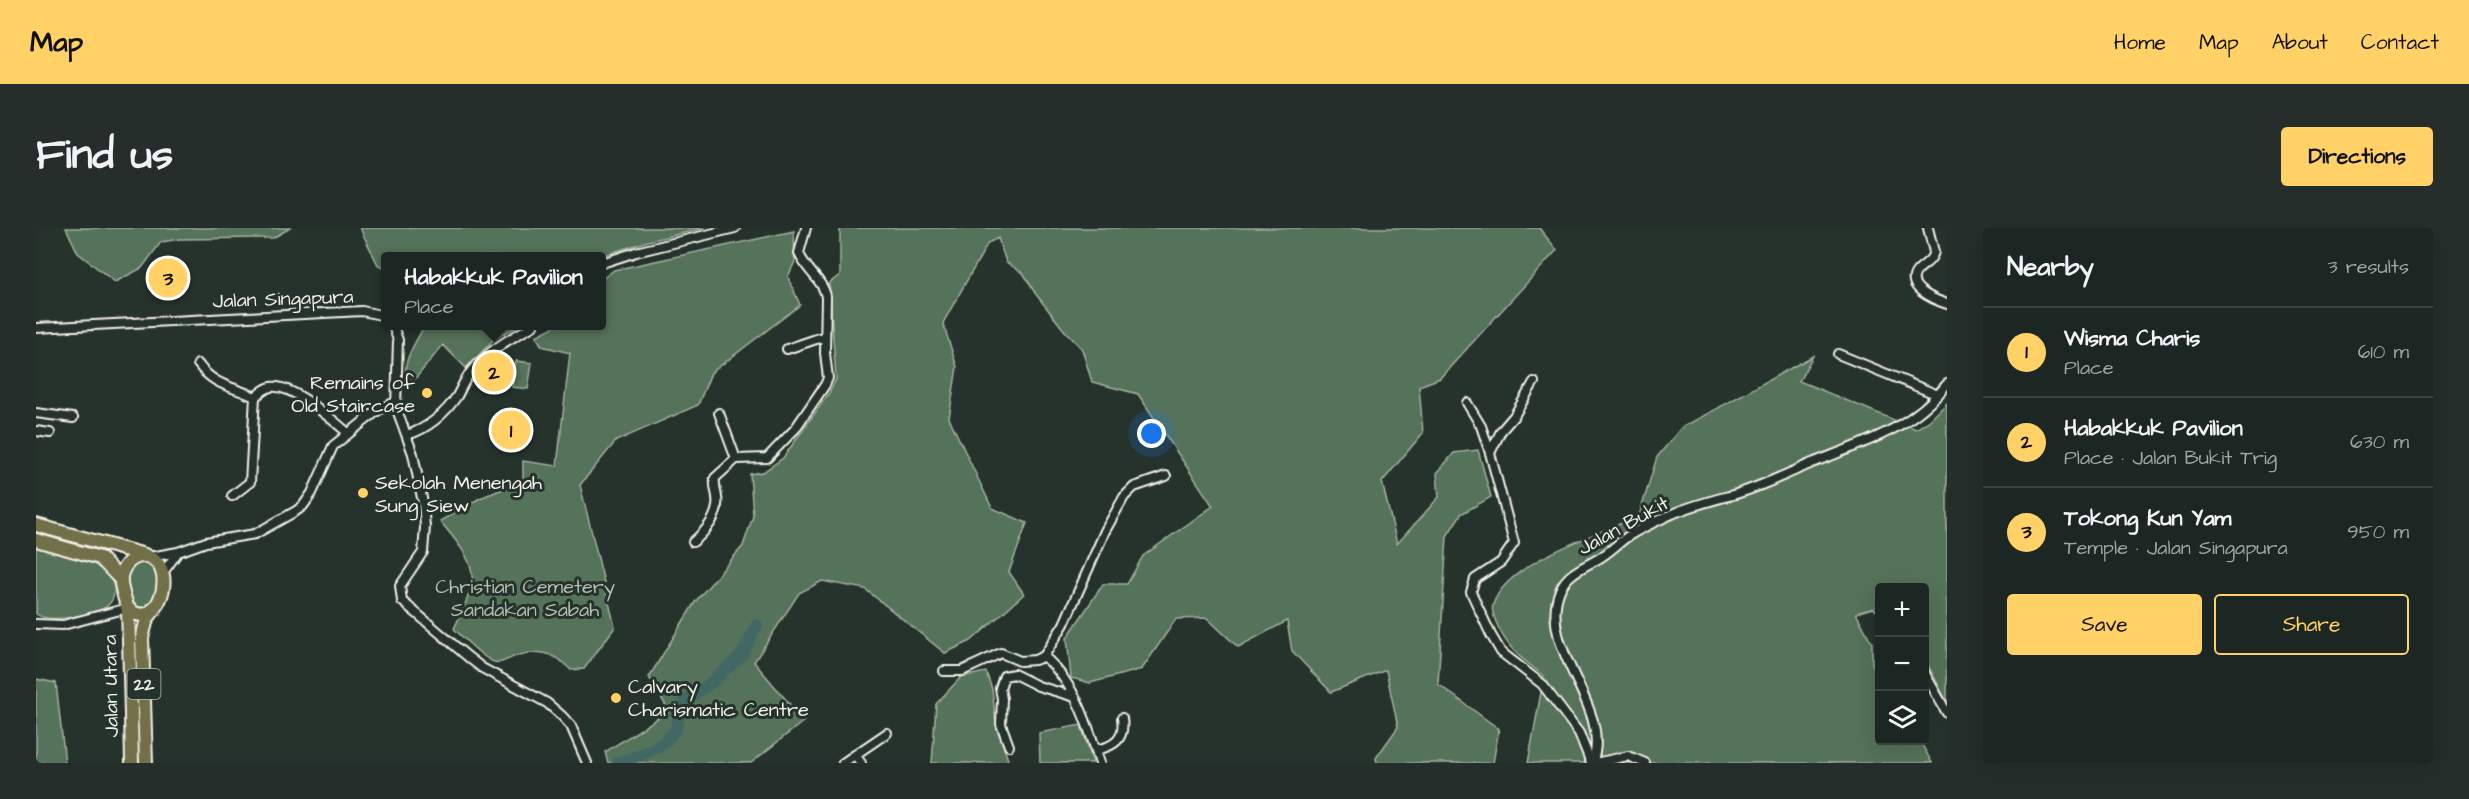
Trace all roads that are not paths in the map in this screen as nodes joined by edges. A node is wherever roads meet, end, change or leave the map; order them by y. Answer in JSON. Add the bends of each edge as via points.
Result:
{"nodes":[{"id":1,"x":735,"y":228,"type":"edge"},
{"id":2,"x":806,"y":228,"type":"edge"},
{"id":3,"x":1928,"y":228,"type":"edge"},
{"id":4,"x":606,"y":262,"type":"edge"},
{"id":5,"x":1947,"y":304,"type":"edge"},
{"id":6,"x":381,"y":315,"type":"edge"},
{"id":7,"x":36,"y":328,"type":"edge"},
{"id":8,"x":395,"y":330,"type":"edge"},
{"id":9,"x":527,"y":330,"type":"edge"},
{"id":10,"x":825,"y":336,"type":"junction"},
{"id":11,"x":787,"y":349,"type":"dead end"},
{"id":12,"x":1838,"y":354,"type":"dead end"},
{"id":13,"x":198,"y":364,"type":"dead end"},
{"id":14,"x":1534,"y":382,"type":"dead end"},
{"id":15,"x":1947,"y":384,"type":"edge"},
{"id":16,"x":1938,"y":395,"type":"junction"},
{"id":17,"x":255,"y":397,"type":"junction"},
{"id":18,"x":395,"y":402,"type":"junction"},
{"id":19,"x":1467,"y":403,"type":"dead end"},
{"id":20,"x":36,"y":413,"type":"edge"},
{"id":21,"x":719,"y":413,"type":"dead end"},
{"id":22,"x":73,"y":418,"type":"dead end"},
{"id":23,"x":36,"y":431,"type":"edge"},
{"id":24,"x":50,"y":433,"type":"dead end"},
{"id":25,"x":348,"y":433,"type":"junction"},
{"id":26,"x":406,"y":435,"type":"junction"},
{"id":27,"x":1490,"y":453,"type":"junction"},
{"id":28,"x":736,"y":459,"type":"junction"},
{"id":29,"x":1166,"y":476,"type":"dead end"},
{"id":30,"x":232,"y":496,"type":"dead end"},
{"id":31,"x":36,"y":525,"type":"edge"},
{"id":32,"x":36,"y":540,"type":"edge"},
{"id":33,"x":693,"y":542,"type":"dead end"},
{"id":34,"x":178,"y":552,"type":"junction"},
{"id":35,"x":150,"y":557,"type":"junction"},
{"id":36,"x":162,"y":574,"type":"junction"},
{"id":37,"x":121,"y":580,"type":"junction"},
{"id":38,"x":128,"y":608,"type":"junction"},
{"id":39,"x":154,"y":609,"type":"junction"},
{"id":40,"x":39,"y":625,"type":"edge"},
{"id":41,"x":36,"y":632,"type":"edge"},
{"id":42,"x":1044,"y":656,"type":"junction"},
{"id":43,"x":944,"y":671,"type":"dead end"},
{"id":44,"x":1929,"y":681,"type":"edge"},
{"id":45,"x":1075,"y":697,"type":"junction"},
{"id":46,"x":1947,"y":713,"type":"edge"},
{"id":47,"x":1122,"y":718,"type":"dead end"},
{"id":48,"x":887,"y":733,"type":"dead end"},
{"id":49,"x":1009,"y":746,"type":"dead end"},
{"id":50,"x":1096,"y":750,"type":"junction"},
{"id":51,"x":855,"y":755,"type":"junction"},
{"id":52,"x":132,"y":763,"type":"edge"},
{"id":53,"x":146,"y":763,"type":"edge"},
{"id":54,"x":587,"y":763,"type":"edge"},
{"id":55,"x":843,"y":763,"type":"edge"},
{"id":56,"x":861,"y":763,"type":"edge"},
{"id":57,"x":1100,"y":763,"type":"edge"},
{"id":58,"x":1593,"y":763,"type":"edge"},
{"id":59,"x":1645,"y":763,"type":"edge"}],
"edges":[{"from":1,"to":4,"type":"street"},
{"from":2,"to":10,"type":"street","via":[[799,253],[825,290]]},
{"from":3,"to":5,"type":"street","via":[[1934,252],[1914,278],[1925,295]]},
{"from":6,"to":7,"type":"street","name":"Jalan Singapura","via":[[362,311]]},
{"from":8,"to":18,"type":"street","via":[[398,339]]},
{"from":9,"to":26,"type":"street","via":[[493,349],[470,372],[444,412],[422,429]]},
{"from":10,"to":11,"type":"street"},
{"from":10,"to":28,"type":"street","via":[[828,378],[795,429],[767,458]]},
{"from":12,"to":16,"type":"street"},
{"from":13,"to":17,"type":"street","via":[[213,381]]},
{"from":14,"to":27,"type":"street"},
{"from":15,"to":16,"type":"street","name":"Jalan Bukit"},
{"from":16,"to":58,"type":"street","name":"Jalan Bukit","via":[[1912,419],[1878,438],[1658,521],[1569,577],[1558,597],[1557,620],[1567,660],[1596,732]]},
{"from":17,"to":25,"type":"street","via":[[270,387],[289,390]]},
{"from":17,"to":30,"type":"street","via":[[251,477],[248,486]]},
{"from":18,"to":25,"type":"street"},
{"from":18,"to":26,"type":"street"},
{"from":19,"to":27,"type":"street","via":[[1481,426]]},
{"from":20,"to":22,"type":"street"},
{"from":21,"to":28,"type":"street"},
{"from":23,"to":24,"type":"street"},
{"from":25,"to":34,"type":"street","via":[[330,451],[303,506],[255,534],[206,542]]},
{"from":26,"to":54,"type":"street","via":[[423,503],[425,542],[423,552],[400,586],[402,601],[482,668],[555,710],[571,726]]},
{"from":27,"to":58,"type":"street","via":[[1514,543],[1501,562],[1475,579],[1472,598],[1501,652],[1542,684],[1579,734]]},
{"from":28,"to":33,"type":"street","via":[[715,478],[718,507],[704,533]]},
{"from":29,"to":42,"type":"street","via":[[1124,496],[1064,624]]},
{"from":31,"to":35,"type":"highway"},
{"from":32,"to":37,"type":"highway","number":"22","via":[[100,558]]},
{"from":34,"to":35,"type":"street"},
{"from":34,"to":36,"type":"street"},
{"from":35,"to":36,"type":"highway"},
{"from":35,"to":37,"type":"highway","via":[[132,559]]},
{"from":36,"to":39,"type":"highway","number":"22","via":[[162,595]]},
{"from":37,"to":38,"type":"highway","number":"22"},
{"from":38,"to":39,"type":"highway","via":[[142,615]]},
{"from":38,"to":40,"type":"street","via":[[63,625]]},
{"from":38,"to":52,"type":"highway","name":"Jalan Utara","number":"22"},
{"from":39,"to":53,"type":"highway","name":"Jalan Utara","number":"22","via":[[142,638]]},
{"from":40,"to":41,"type":"street"},
{"from":42,"to":43,"type":"street","via":[[1020,662],[1001,653],[962,671]]},
{"from":42,"to":45,"type":"street","via":[[1071,686]]},
{"from":44,"to":46,"type":"street"},
{"from":45,"to":49,"type":"street","via":[[1014,674],[1004,676],[1000,688],[1001,724]]},
{"from":45,"to":50,"type":"street"},
{"from":47,"to":50,"type":"street","via":[[1123,729],[1115,745]]},
{"from":48,"to":51,"type":"street"},
{"from":50,"to":57,"type":"street"},
{"from":51,"to":55,"type":"street"},
{"from":51,"to":56,"type":"street"},
{"from":58,"to":59,"type":"street","via":[[1628,756]]}]}
